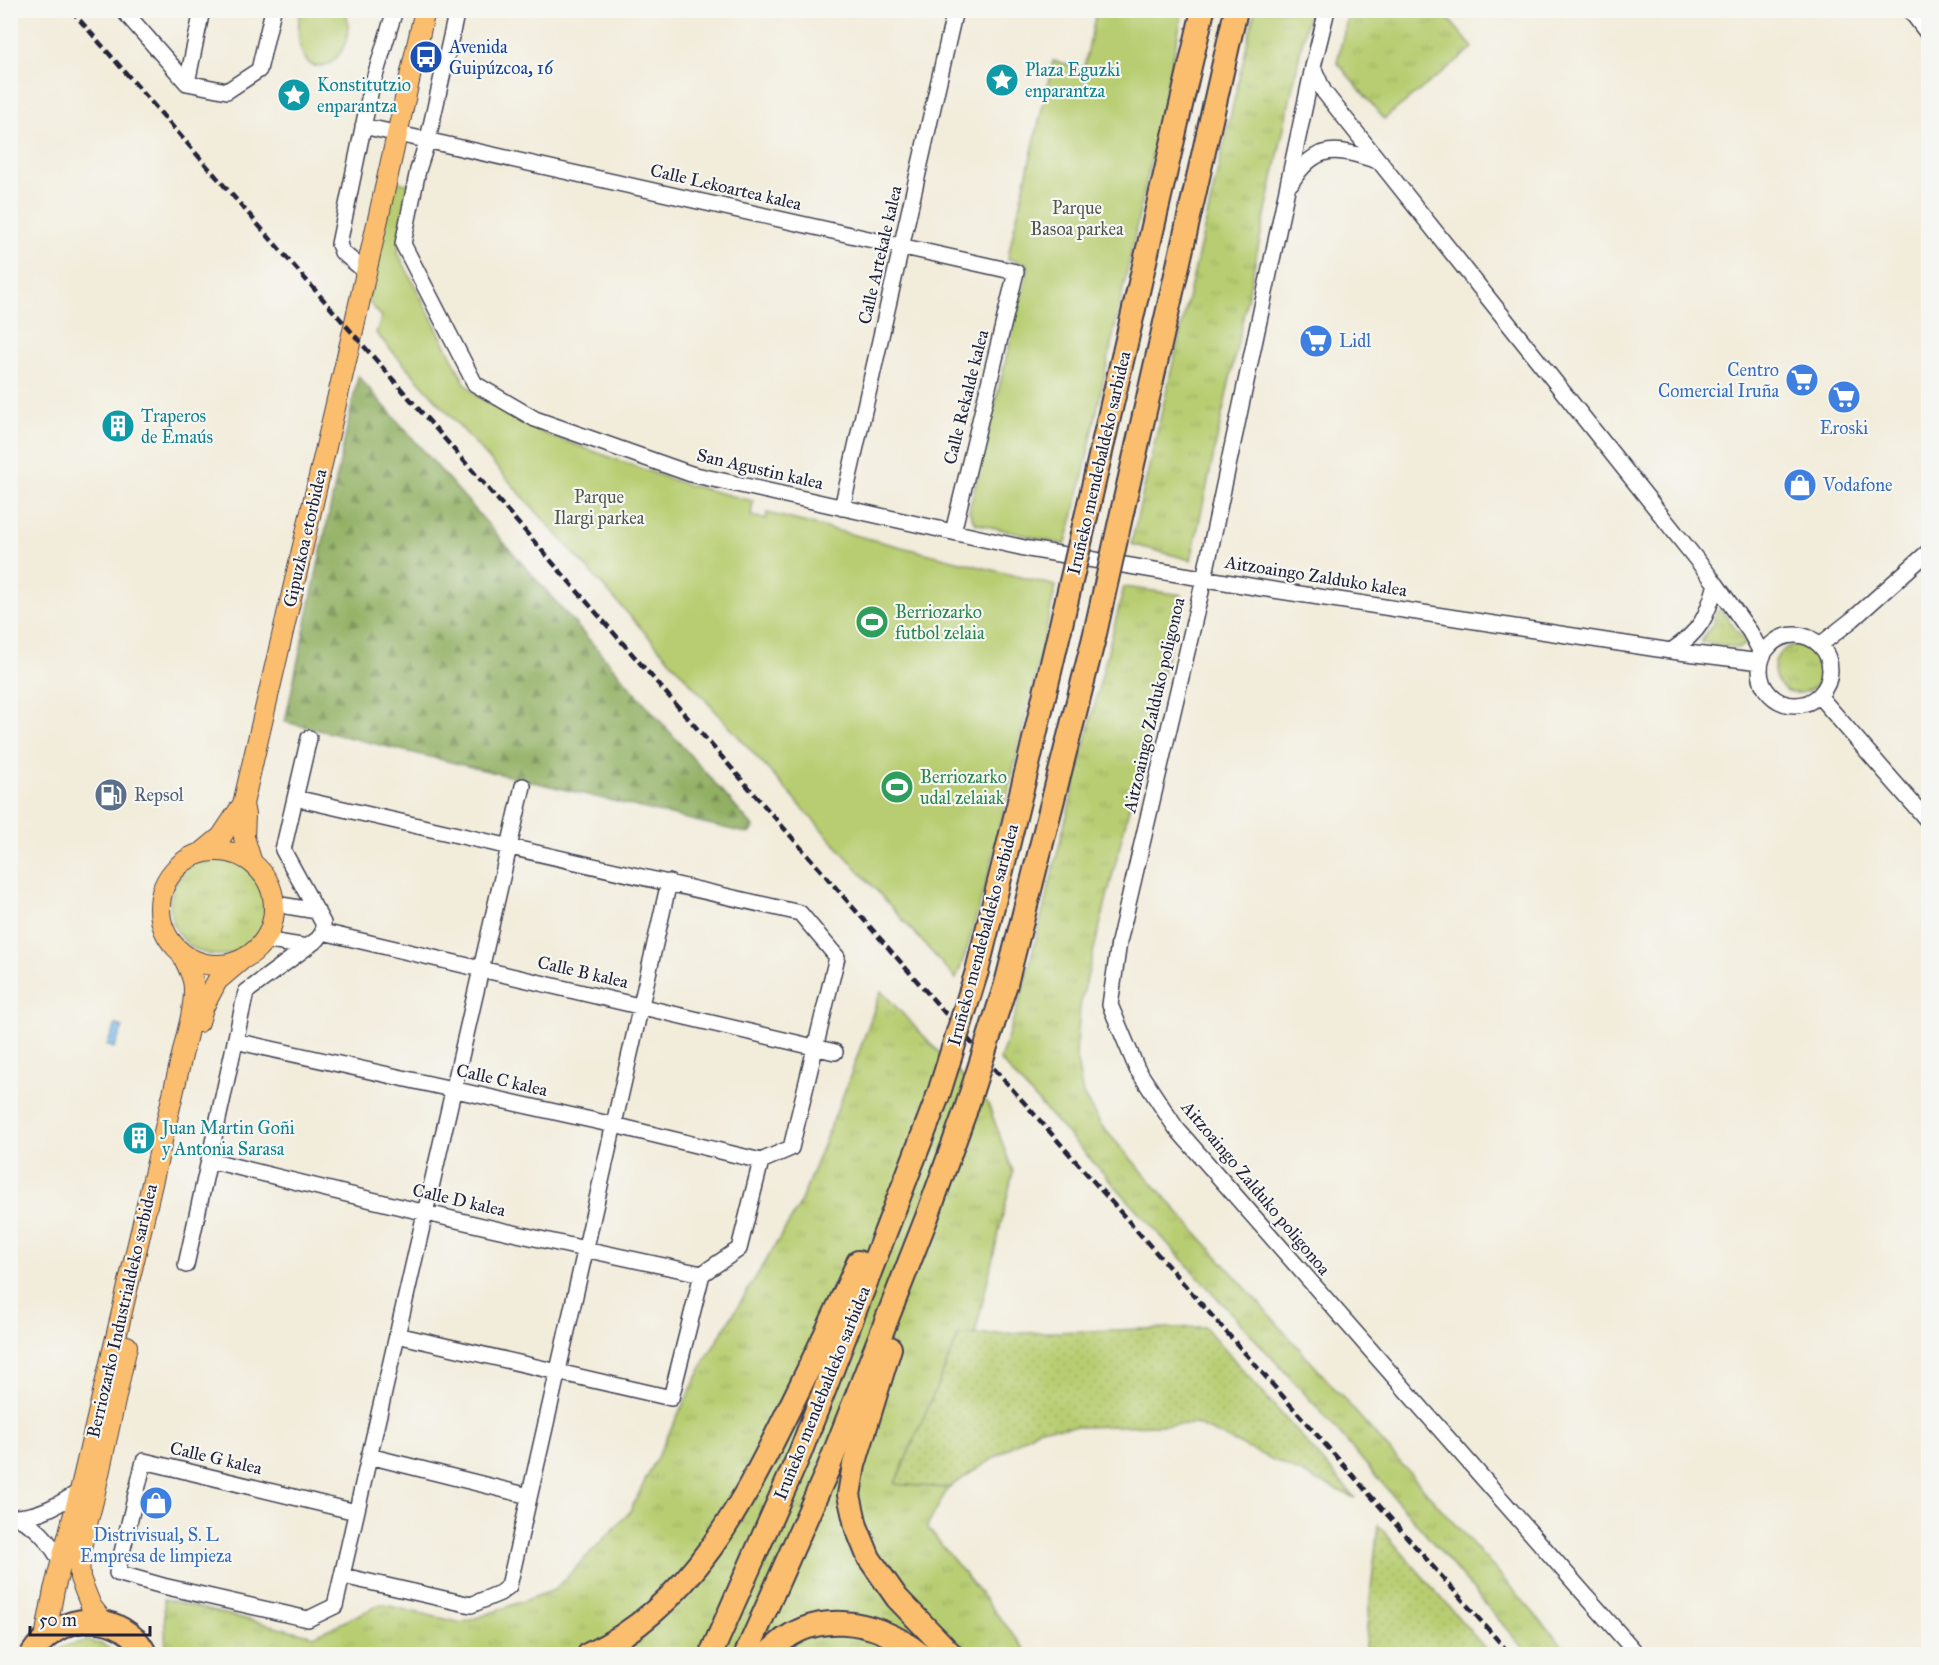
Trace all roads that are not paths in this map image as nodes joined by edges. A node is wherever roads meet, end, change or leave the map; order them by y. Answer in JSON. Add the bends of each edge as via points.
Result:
{"nodes":[{"id":1,"x":123,"y":10,"type":"edge"},
{"id":2,"x":201,"y":10,"type":"edge"},
{"id":3,"x":273,"y":10,"type":"edge"},
{"id":4,"x":395,"y":10,"type":"edge"},
{"id":5,"x":425,"y":10,"type":"edge"},
{"id":6,"x":457,"y":10,"type":"edge"},
{"id":7,"x":955,"y":10,"type":"edge"},
{"id":8,"x":1203,"y":10,"type":"edge"},
{"id":9,"x":1236,"y":10,"type":"edge"},
{"id":10,"x":1327,"y":10,"type":"edge"},
{"id":11,"x":1910,"y":10,"type":"edge"},
{"id":12,"x":1929,"y":34,"type":"edge"},
{"id":13,"x":1313,"y":67,"type":"junction"},
{"id":14,"x":186,"y":83,"type":"junction"},
{"id":15,"x":363,"y":126,"type":"junction"},
{"id":16,"x":397,"y":133,"type":"junction"},
{"id":17,"x":428,"y":140,"type":"junction"},
{"id":18,"x":1382,"y":162,"type":"junction"},
{"id":19,"x":1286,"y":191,"type":"junction"},
{"id":20,"x":902,"y":246,"type":"junction"},
{"id":21,"x":366,"y":272,"type":"junction"},
{"id":22,"x":1016,"y":272,"type":"joint"},
{"id":23,"x":842,"y":508,"type":"junction"},
{"id":24,"x":953,"y":532,"type":"junction"},
{"id":25,"x":1929,"y":552,"type":"edge"},
{"id":26,"x":1204,"y":579,"type":"junction"},
{"id":27,"x":1716,"y":584,"type":"junction"},
{"id":28,"x":1820,"y":645,"type":"junction"},
{"id":29,"x":1671,"y":651,"type":"junction"},
{"id":30,"x":1762,"y":659,"type":"junction"},
{"id":31,"x":1818,"y":696,"type":"junction"},
{"id":32,"x":309,"y":738,"type":"dead end"},
{"id":33,"x":523,"y":786,"type":"dead end"},
{"id":34,"x":295,"y":798,"type":"junction"},
{"id":35,"x":243,"y":804,"type":"junction"},
{"id":36,"x":1929,"y":821,"type":"edge"},
{"id":37,"x":509,"y":846,"type":"junction"},
{"id":38,"x":204,"y":851,"type":"junction"},
{"id":39,"x":252,"y":863,"type":"junction"},
{"id":40,"x":669,"y":882,"type":"junction"},
{"id":41,"x":275,"y":904,"type":"junction"},
{"id":42,"x":317,"y":911,"type":"junction"},
{"id":43,"x":323,"y":932,"type":"junction"},
{"id":44,"x":264,"y":940,"type":"junction"},
{"id":45,"x":307,"y":946,"type":"junction"},
{"id":46,"x":180,"y":951,"type":"junction"},
{"id":47,"x":244,"y":958,"type":"junction"},
{"id":48,"x":481,"y":968,"type":"junction"},
{"id":49,"x":641,"y":1006,"type":"junction"},
{"id":50,"x":235,"y":1041,"type":"junction"},
{"id":51,"x":816,"y":1048,"type":"junction"},
{"id":52,"x":834,"y":1052,"type":"dead end"},
{"id":53,"x":453,"y":1089,"type":"junction"},
{"id":54,"x":614,"y":1125,"type":"junction"},
{"id":55,"x":209,"y":1160,"type":"junction"},
{"id":56,"x":761,"y":1161,"type":"junction"},
{"id":57,"x":913,"y":1161,"type":"junction"},
{"id":58,"x":425,"y":1212,"type":"junction"},
{"id":59,"x":927,"y":1216,"type":"junction"},
{"id":60,"x":586,"y":1250,"type":"junction"},
{"id":61,"x":186,"y":1265,"type":"dead end"},
{"id":62,"x":702,"y":1274,"type":"junction"},
{"id":63,"x":397,"y":1335,"type":"junction"},
{"id":64,"x":557,"y":1372,"type":"junction"},
{"id":65,"x":369,"y":1456,"type":"junction"},
{"id":66,"x":80,"y":1491,"type":"junction"},
{"id":67,"x":529,"y":1496,"type":"junction"},
{"id":68,"x":356,"y":1512,"type":"junction"},
{"id":69,"x":13,"y":1516,"type":"edge"},
{"id":70,"x":62,"y":1564,"type":"junction"},
{"id":71,"x":343,"y":1576,"type":"junction"},
{"id":72,"x":102,"y":1620,"type":"junction"},
{"id":73,"x":38,"y":1646,"type":"edge"},
{"id":74,"x":146,"y":1654,"type":"edge"},
{"id":75,"x":589,"y":1654,"type":"edge"},
{"id":76,"x":711,"y":1654,"type":"edge"},
{"id":77,"x":746,"y":1654,"type":"edge"},
{"id":78,"x":768,"y":1654,"type":"edge"},
{"id":79,"x":920,"y":1654,"type":"edge"},
{"id":80,"x":951,"y":1654,"type":"edge"},
{"id":81,"x":1637,"y":1654,"type":"edge"}],
"edges":[{"from":1,"to":14,"type":"street"},
{"from":2,"to":14,"type":"street"},
{"from":3,"to":14,"type":"street","via":[[259,70],[227,91]]},
{"from":4,"to":15,"type":"street"},
{"from":5,"to":16,"type":"main road","name":"Gipuzkoa etorbidea"},
{"from":6,"to":17,"type":"street"},
{"from":7,"to":20,"type":"street","name":"Calle Artekale kalea"},
{"from":8,"to":57,"type":"highway","name":"Iruñeko mendebaldeko sarbidea","bridge":true,"via":[[977,971]]},
{"from":9,"to":59,"type":"highway","name":"Iruñeko mendebaldeko sarbidea","bridge":true,"via":[[1094,638],[1006,984]]},
{"from":10,"to":13,"type":"street","name":"Aitzoaingo Zalduko kalea"},
{"from":11,"to":12,"type":"street"},
{"from":13,"to":18,"type":"street","via":[[1324,92]]},
{"from":13,"to":19,"type":"street","name":"Aitzoaingo Zalduko kalea"},
{"from":15,"to":16,"type":"street"},
{"from":15,"to":21,"type":"street","via":[[339,244],[342,252]]},
{"from":16,"to":17,"type":"street"},
{"from":16,"to":21,"type":"main road","name":"Gipuzkoa etorbidea"},
{"from":17,"to":20,"type":"street","name":"Calle Lekoartea kalea"},
{"from":17,"to":23,"type":"street","name":"San Agustin kalea","via":[[403,244],[476,384],[535,419],[692,474]]},
{"from":18,"to":19,"type":"street","name":"Aitzoaingo Zalduko kalea","via":[[1347,152],[1323,153],[1308,161]]},
{"from":18,"to":27,"type":"street"},
{"from":19,"to":26,"type":"street","name":"Aitzoaingo Zalduko kalea"},
{"from":20,"to":22,"type":"street","name":"Calle Lekoartea kalea"},
{"from":20,"to":23,"type":"street","name":"Calle Artekale kalea"},
{"from":21,"to":35,"type":"main road","name":"Gipuzkoa etorbidea"},
{"from":22,"to":24,"type":"street","name":"Calle Rekalde kalea"},
{"from":23,"to":24,"type":"street","name":"San Agustin kalea"},
{"from":24,"to":26,"type":"street","name":"San Agustin kalea"},
{"from":25,"to":28,"type":"street"},
{"from":26,"to":29,"type":"street","name":"Aitzoaingo Zalduko kalea"},
{"from":26,"to":81,"type":"street","name":"Aitzoaingo Zalduko poligonoa","via":[[1119,942],[1110,1005],[1137,1069],[1176,1128]]},
{"from":27,"to":29,"type":"street","via":[[1708,612],[1696,632]]},
{"from":27,"to":30,"type":"street","via":[[1750,632]]},
{"from":28,"to":30,"type":"street","via":[[1805,636],[1779,638]]},
{"from":28,"to":31,"type":"street","via":[[1830,667],[1829,679]]},
{"from":29,"to":30,"type":"street","name":"Aitzoaingo Zalduko kalea"},
{"from":30,"to":31,"type":"street","via":[[1760,674],[1775,699],[1797,705]]},
{"from":31,"to":36,"type":"street"},
{"from":32,"to":34,"type":"street"},
{"from":33,"to":37,"type":"street"},
{"from":34,"to":37,"type":"street"},
{"from":34,"to":42,"type":"street","via":[[283,850]]},
{"from":35,"to":38,"type":"main road","name":"Gipuzkoa etorbidea","via":[[221,837]]},
{"from":35,"to":39,"type":"main road","name":"Gipuzkoa etorbidea","via":[[244,837]]},
{"from":37,"to":40,"type":"street"},
{"from":37,"to":48,"type":"street"},
{"from":38,"to":39,"type":"main road","via":[[238,854]]},
{"from":38,"to":46,"type":"main road","via":[[174,869],[164,884],[161,920]]},
{"from":39,"to":41,"type":"main road","via":[[265,877]]},
{"from":40,"to":49,"type":"street"},
{"from":40,"to":51,"type":"street","via":[[800,913],[837,957]]},
{"from":41,"to":42,"type":"street"},
{"from":41,"to":44,"type":"main road"},
{"from":42,"to":43,"type":"street"},
{"from":43,"to":45,"type":"street"},
{"from":43,"to":48,"type":"street","name":"Calle B kalea"},
{"from":44,"to":45,"type":"street"},
{"from":44,"to":47,"type":"main road"},
{"from":45,"to":50,"type":"street","via":[[246,992]]},
{"from":46,"to":47,"type":"main road","via":[[211,964]]},
{"from":46,"to":66,"type":"main road","name":"Berriozarko Industrialdeko sarbidea","via":[[193,975],[191,1017]]},
{"from":47,"to":72,"type":"main road","name":"Berriozarko Industrialdeko sarbidea","via":[[217,981],[202,1008],[79,1555],[80,1578],[91,1606]]},
{"from":48,"to":49,"type":"street","name":"Calle B kalea"},
{"from":48,"to":53,"type":"street"},
{"from":49,"to":51,"type":"street","name":"Calle B kalea"},
{"from":49,"to":54,"type":"street"},
{"from":50,"to":53,"type":"street","name":"Calle C kalea"},
{"from":50,"to":55,"type":"street"},
{"from":51,"to":52,"type":"street","name":"Calle B kalea"},
{"from":51,"to":56,"type":"street","via":[[791,1148]]},
{"from":53,"to":54,"type":"street","name":"Calle C kalea"},
{"from":53,"to":58,"type":"street"},
{"from":54,"to":56,"type":"street","name":"Calle C kalea"},
{"from":54,"to":60,"type":"street"},
{"from":55,"to":58,"type":"street","name":"Calle D kalea"},
{"from":55,"to":61,"type":"street"},
{"from":56,"to":62,"type":"street","via":[[739,1250]]},
{"from":57,"to":75,"type":"highway","via":[[881,1209],[837,1312],[734,1515],[705,1556],[643,1621]]},
{"from":57,"to":76,"type":"highway","name":"Iruñeko mendebaldeko sarbidea","via":[[800,1453]]},
{"from":58,"to":60,"type":"street","name":"Calle D kalea"},
{"from":58,"to":63,"type":"street"},
{"from":59,"to":77,"type":"highway","name":"Iruñeko mendebaldeko sarbidea","via":[[828,1469]]},
{"from":59,"to":80,"type":"highway","via":[[916,1276],[862,1436],[849,1494],[869,1558],[897,1598]]},
{"from":60,"to":62,"type":"street","name":"Calle D kalea"},
{"from":60,"to":64,"type":"street"},
{"from":62,"to":64,"type":"street","via":[[672,1398]]},
{"from":63,"to":64,"type":"street"},
{"from":63,"to":65,"type":"street"},
{"from":64,"to":67,"type":"street"},
{"from":65,"to":67,"type":"street"},
{"from":65,"to":68,"type":"street"},
{"from":66,"to":69,"type":"street","via":[[51,1508]]},
{"from":66,"to":70,"type":"main road","name":"Berriozarko Industrialdeko sarbidea"},
{"from":67,"to":71,"type":"street","via":[[508,1586],[500,1593],[471,1605]]},
{"from":68,"to":71,"type":"street"},
{"from":68,"to":71,"type":"street","name":"Calle G kalea","via":[[144,1461],[117,1573],[308,1619],[335,1606]]},
{"from":69,"to":70,"type":"street","via":[[34,1526]]},
{"from":70,"to":73,"type":"main road","name":"Berriozarko Industrialdeko sarbidea"},
{"from":72,"to":73,"type":"highway","via":[[60,1627]]},
{"from":72,"to":74,"type":"highway","via":[[135,1639]]},
{"from":78,"to":79,"type":"highway","via":[[791,1634],[817,1623],[846,1623],[881,1631]]}]}
